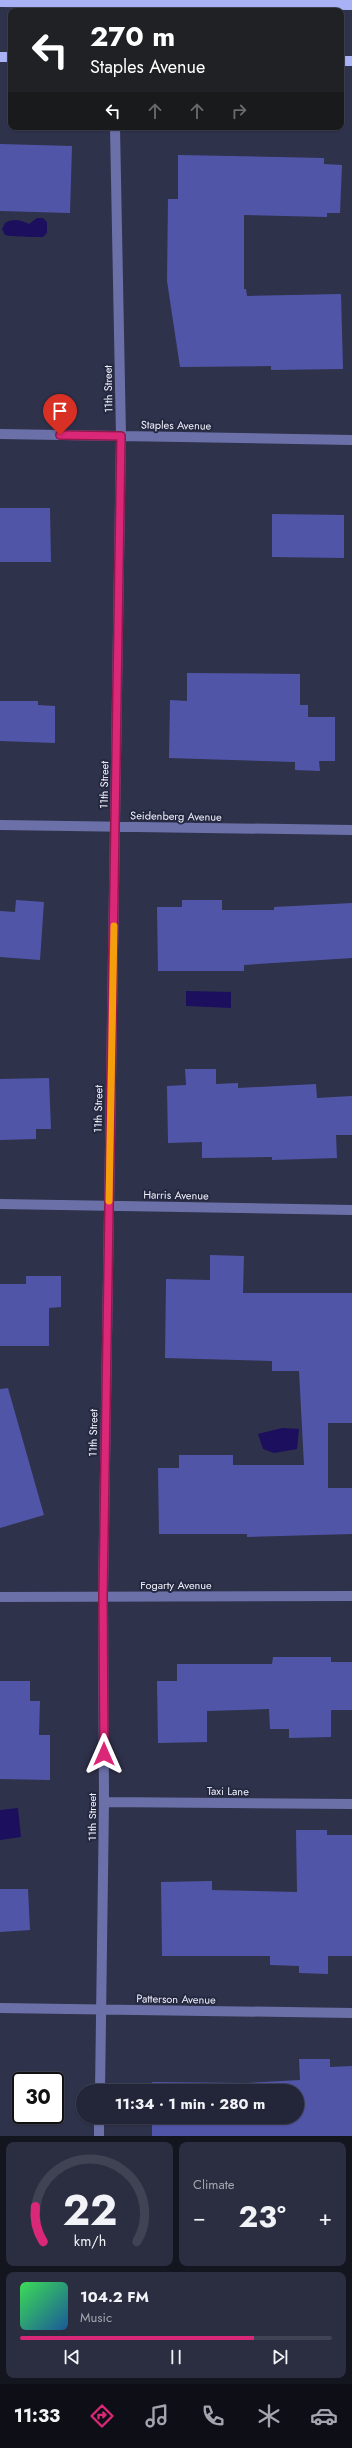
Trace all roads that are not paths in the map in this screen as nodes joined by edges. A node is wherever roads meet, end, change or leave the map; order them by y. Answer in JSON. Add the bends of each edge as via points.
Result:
{"nodes":[{"id":1,"x":0,"y":2,"type":"edge"},
{"id":2,"x":113,"y":5,"type":"edge"},
{"id":3,"x":352,"y":5,"type":"edge"},
{"id":4,"x":115,"y":130,"type":"edge"},
{"id":5,"x":0,"y":434,"type":"edge"},
{"id":6,"x":121,"y":436,"type":"junction"},
{"id":7,"x":352,"y":440,"type":"edge"},
{"id":8,"x":0,"y":825,"type":"edge"},
{"id":9,"x":116,"y":827,"type":"junction"},
{"id":10,"x":352,"y":830,"type":"edge"},
{"id":11,"x":0,"y":1204,"type":"edge"},
{"id":12,"x":108,"y":1205,"type":"junction"},
{"id":13,"x":352,"y":1210,"type":"edge"},
{"id":14,"x":352,"y":1596,"type":"edge"},
{"id":15,"x":0,"y":1597,"type":"edge"},
{"id":16,"x":103,"y":1597,"type":"junction"},
{"id":17,"x":104,"y":1802,"type":"junction"},
{"id":18,"x":352,"y":1804,"type":"edge"},
{"id":19,"x":0,"y":2008,"type":"edge"},
{"id":20,"x":102,"y":2010,"type":"junction"},
{"id":21,"x":352,"y":2013,"type":"edge"},
{"id":22,"x":100,"y":2084,"type":"edge"},
{"id":23,"x":99,"y":2124,"type":"edge"},
{"id":24,"x":99,"y":2136,"type":"edge"}],
"edges":[{"from":1,"to":2,"type":"main road"},
{"from":2,"to":3,"type":"main road"},
{"from":4,"to":6,"type":"street","name":"11th Street"},
{"from":5,"to":6,"type":"street","name":"Staples Avenue"},
{"from":6,"to":7,"type":"street","name":"Staples Avenue"},
{"from":6,"to":9,"type":"street","name":"11th Street"},
{"from":8,"to":9,"type":"street","name":"Seidenberg Avenue"},
{"from":9,"to":10,"type":"street","name":"Seidenberg Avenue"},
{"from":9,"to":12,"type":"street","name":"11th Street"},
{"from":11,"to":12,"type":"street","name":"Harris Avenue"},
{"from":12,"to":13,"type":"street","name":"Harris Avenue"},
{"from":12,"to":16,"type":"street","name":"11th Street"},
{"from":14,"to":16,"type":"street","name":"Fogarty Avenue"},
{"from":15,"to":16,"type":"street","name":"Fogarty Avenue"},
{"from":16,"to":17,"type":"street","name":"11th Street"},
{"from":17,"to":18,"type":"street","name":"Taxi Lane"},
{"from":17,"to":20,"type":"street","name":"11th Street"},
{"from":19,"to":20,"type":"street","name":"Patterson Avenue"},
{"from":20,"to":21,"type":"street","name":"Patterson Avenue"},
{"from":20,"to":22,"type":"street","name":"11th Street"},
{"from":23,"to":24,"type":"street"}]}
